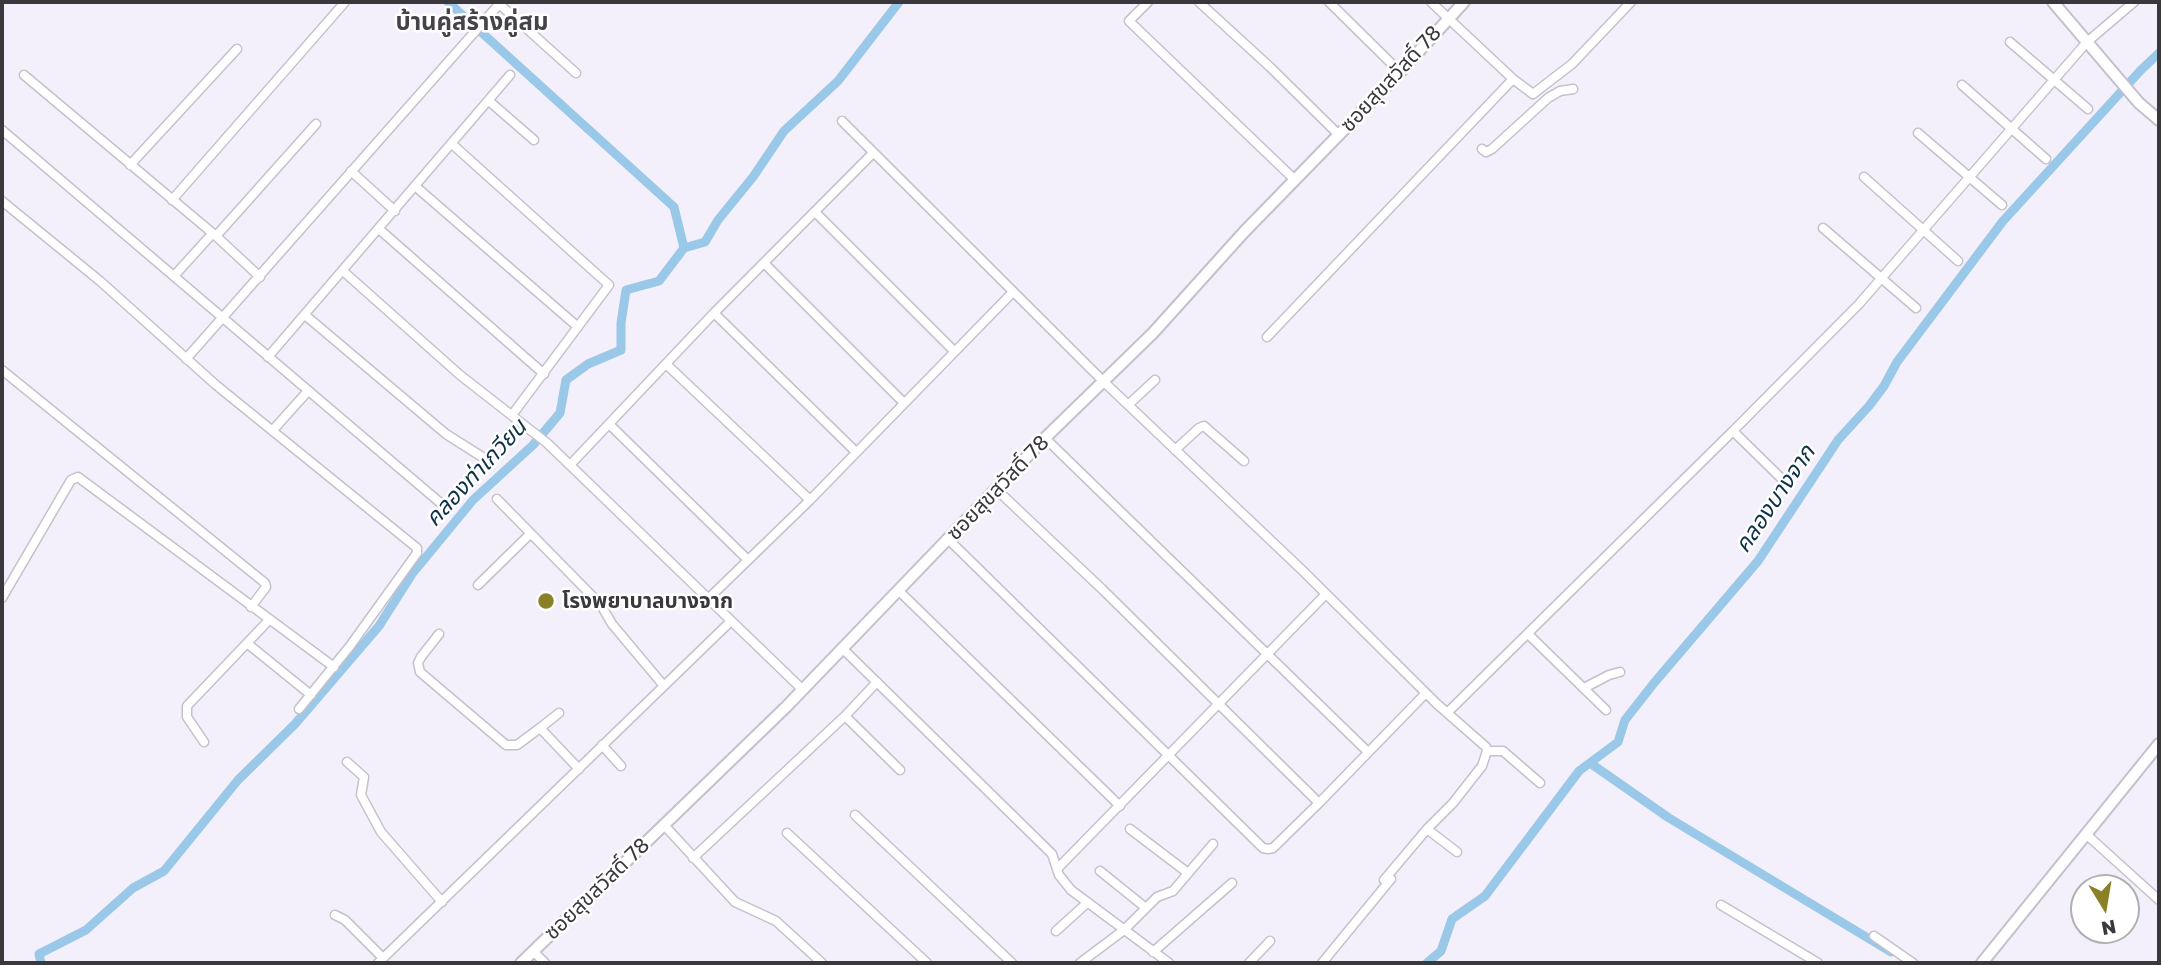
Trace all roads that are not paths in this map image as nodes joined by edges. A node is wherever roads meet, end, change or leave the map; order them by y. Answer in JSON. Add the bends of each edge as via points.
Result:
{"nodes":[{"id":1,"x":345,"y":2,"type":"edge"},
{"id":2,"x":499,"y":2,"type":"edge"},
{"id":3,"x":1148,"y":2,"type":"edge"},
{"id":4,"x":1199,"y":2,"type":"edge"},
{"id":5,"x":1329,"y":2,"type":"edge"},
{"id":6,"x":1430,"y":2,"type":"edge"},
{"id":7,"x":1464,"y":2,"type":"edge"},
{"id":8,"x":1630,"y":2,"type":"edge"},
{"id":9,"x":2053,"y":2,"type":"edge"},
{"id":10,"x":2134,"y":2,"type":"edge"},
{"id":11,"x":1448,"y":18,"type":"junction"},
{"id":12,"x":2010,"y":42,"type":"dead end"},
{"id":13,"x":2087,"y":42,"type":"junction"},
{"id":14,"x":237,"y":49,"type":"dead end"},
{"id":15,"x":1400,"y":72,"type":"junction"},
{"id":16,"x":576,"y":73,"type":"dead end"},
{"id":17,"x":24,"y":75,"type":"dead end"},
{"id":18,"x":510,"y":75,"type":"dead end"},
{"id":19,"x":1513,"y":79,"type":"junction"},
{"id":20,"x":2055,"y":80,"type":"junction"},
{"id":21,"x":1962,"y":85,"type":"dead end"},
{"id":22,"x":1573,"y":89,"type":"dead end"},
{"id":23,"x":1533,"y":94,"type":"junction"},
{"id":24,"x":489,"y":101,"type":"junction"},
{"id":25,"x":1539,"y":105,"type":"junction"},
{"id":26,"x":2088,"y":109,"type":"dead end"},
{"id":27,"x":2159,"y":120,"type":"edge"},
{"id":28,"x":842,"y":121,"type":"dead end"},
{"id":29,"x":316,"y":124,"type":"dead end"},
{"id":30,"x":2,"y":130,"type":"edge"},
{"id":31,"x":2011,"y":130,"type":"junction"},
{"id":32,"x":1918,"y":133,"type":"dead end"},
{"id":33,"x":1339,"y":135,"type":"junction"},
{"id":34,"x":534,"y":140,"type":"dead end"},
{"id":35,"x":452,"y":144,"type":"junction"},
{"id":36,"x":1482,"y":149,"type":"dead end"},
{"id":37,"x":873,"y":153,"type":"junction"},
{"id":38,"x":2046,"y":159,"type":"dead end"},
{"id":39,"x":130,"y":165,"type":"junction"},
{"id":40,"x":351,"y":172,"type":"junction"},
{"id":41,"x":1864,"y":177,"type":"dead end"},
{"id":42,"x":1969,"y":178,"type":"junction"},
{"id":43,"x":1295,"y":180,"type":"junction"},
{"id":44,"x":415,"y":186,"type":"junction"},
{"id":45,"x":172,"y":200,"type":"junction"},
{"id":46,"x":2,"y":201,"type":"edge"},
{"id":47,"x":2002,"y":205,"type":"dead end"},
{"id":48,"x":395,"y":211,"type":"junction"},
{"id":49,"x":816,"y":213,"type":"junction"},
{"id":50,"x":1824,"y":228,"type":"dead end"},
{"id":51,"x":379,"y":229,"type":"junction"},
{"id":52,"x":1924,"y":230,"type":"junction"},
{"id":53,"x":214,"y":235,"type":"junction"},
{"id":54,"x":1958,"y":261,"type":"dead end"},
{"id":55,"x":764,"y":263,"type":"junction"},
{"id":56,"x":343,"y":271,"type":"junction"},
{"id":57,"x":174,"y":276,"type":"junction"},
{"id":58,"x":260,"y":277,"type":"junction"},
{"id":59,"x":1882,"y":278,"type":"junction"},
{"id":60,"x":1013,"y":292,"type":"junction"},
{"id":61,"x":1916,"y":308,"type":"dead end"},
{"id":62,"x":714,"y":313,"type":"junction"},
{"id":63,"x":304,"y":315,"type":"junction"},
{"id":64,"x":223,"y":319,"type":"junction"},
{"id":65,"x":578,"y":327,"type":"junction"},
{"id":66,"x":1267,"y":337,"type":"dead end"},
{"id":67,"x":954,"y":351,"type":"junction"},
{"id":68,"x":268,"y":357,"type":"junction"},
{"id":69,"x":186,"y":359,"type":"junction"},
{"id":70,"x":666,"y":364,"type":"junction"},
{"id":71,"x":2,"y":370,"type":"edge"},
{"id":72,"x":544,"y":374,"type":"junction"},
{"id":73,"x":1155,"y":380,"type":"dead end"},
{"id":74,"x":1104,"y":382,"type":"junction"},
{"id":75,"x":308,"y":391,"type":"junction"},
{"id":76,"x":904,"y":402,"type":"junction"},
{"id":77,"x":1128,"y":405,"type":"junction"},
{"id":78,"x":512,"y":415,"type":"junction"},
{"id":79,"x":609,"y":424,"type":"junction"},
{"id":80,"x":273,"y":430,"type":"junction"},
{"id":81,"x":1733,"y":430,"type":"junction"},
{"id":82,"x":1045,"y":438,"type":"junction"},
{"id":83,"x":1175,"y":450,"type":"junction"},
{"id":84,"x":856,"y":452,"type":"junction"},
{"id":85,"x":487,"y":460,"type":"dead end"},
{"id":86,"x":1244,"y":461,"type":"dead end"},
{"id":87,"x":570,"y":465,"type":"junction"},
{"id":88,"x":1785,"y":482,"type":"dead end"},
{"id":89,"x":996,"y":488,"type":"junction"},
{"id":90,"x":497,"y":499,"type":"dead end"},
{"id":91,"x":810,"y":500,"type":"junction"},
{"id":92,"x":444,"y":506,"type":"dead end"},
{"id":93,"x":530,"y":534,"type":"junction"},
{"id":94,"x":947,"y":539,"type":"junction"},
{"id":95,"x":747,"y":559,"type":"junction"},
{"id":96,"x":478,"y":585,"type":"dead end"},
{"id":97,"x":898,"y":590,"type":"junction"},
{"id":98,"x":1326,"y":594,"type":"junction"},
{"id":99,"x":2,"y":598,"type":"edge"},
{"id":100,"x":708,"y":599,"type":"junction"},
{"id":101,"x":251,"y":607,"type":"junction"},
{"id":102,"x":269,"y":620,"type":"junction"},
{"id":103,"x":731,"y":621,"type":"junction"},
{"id":104,"x":439,"y":634,"type":"dead end"},
{"id":105,"x":1528,"y":634,"type":"junction"},
{"id":106,"x":248,"y":644,"type":"junction"},
{"id":107,"x":842,"y":648,"type":"junction"},
{"id":108,"x":1267,"y":654,"type":"junction"},
{"id":109,"x":334,"y":667,"type":"junction"},
{"id":110,"x":1620,"y":672,"type":"dead end"},
{"id":111,"x":877,"y":682,"type":"junction"},
{"id":112,"x":664,"y":686,"type":"junction"},
{"id":113,"x":1584,"y":688,"type":"junction"},
{"id":114,"x":803,"y":690,"type":"junction"},
{"id":115,"x":1426,"y":693,"type":"junction"},
{"id":116,"x":311,"y":695,"type":"junction"},
{"id":117,"x":1217,"y":705,"type":"junction"},
{"id":118,"x":299,"y":709,"type":"dead end"},
{"id":119,"x":1606,"y":710,"type":"dead end"},
{"id":120,"x":559,"y":713,"type":"dead end"},
{"id":121,"x":1447,"y":713,"type":"junction"},
{"id":122,"x":845,"y":716,"type":"junction"},
{"id":123,"x":540,"y":728,"type":"junction"},
{"id":124,"x":204,"y":742,"type":"dead end"},
{"id":125,"x":2159,"y":744,"type":"edge"},
{"id":126,"x":602,"y":745,"type":"junction"},
{"id":127,"x":1488,"y":751,"type":"junction"},
{"id":128,"x":1368,"y":752,"type":"junction"},
{"id":129,"x":1168,"y":754,"type":"junction"},
{"id":130,"x":347,"y":762,"type":"dead end"},
{"id":131,"x":621,"y":766,"type":"dead end"},
{"id":132,"x":579,"y":769,"type":"junction"},
{"id":133,"x":900,"y":770,"type":"dead end"},
{"id":134,"x":1540,"y":783,"type":"dead end"},
{"id":135,"x":1319,"y":803,"type":"junction"},
{"id":136,"x":1120,"y":806,"type":"junction"},
{"id":137,"x":855,"y":815,"type":"dead end"},
{"id":138,"x":664,"y":825,"type":"junction"},
{"id":139,"x":1130,"y":829,"type":"dead end"},
{"id":140,"x":1427,"y":829,"type":"junction"},
{"id":141,"x":787,"y":832,"type":"dead end"},
{"id":142,"x":2087,"y":835,"type":"junction"},
{"id":143,"x":1213,"y":844,"type":"dead end"},
{"id":144,"x":1416,"y":847,"type":"dead end"},
{"id":145,"x":1457,"y":852,"type":"dead end"},
{"id":146,"x":693,"y":858,"type":"junction"},
{"id":147,"x":1057,"y":869,"type":"junction"},
{"id":148,"x":1100,"y":871,"type":"dead end"},
{"id":149,"x":1188,"y":873,"type":"junction"},
{"id":150,"x":1384,"y":880,"type":"dead end"},
{"id":151,"x":1232,"y":883,"type":"dead end"},
{"id":152,"x":2159,"y":900,"type":"edge"},
{"id":153,"x":442,"y":902,"type":"junction"},
{"id":154,"x":1087,"y":903,"type":"junction"},
{"id":155,"x":1721,"y":905,"type":"dead end"},
{"id":156,"x":1146,"y":908,"type":"junction"},
{"id":157,"x":335,"y":915,"type":"dead end"},
{"id":158,"x":1124,"y":930,"type":"junction"},
{"id":159,"x":1056,"y":931,"type":"dead end"},
{"id":160,"x":1874,"y":936,"type":"dead end"},
{"id":161,"x":1270,"y":942,"type":"dead end"},
{"id":162,"x":533,"y":951,"type":"junction"},
{"id":163,"x":1153,"y":952,"type":"junction"},
{"id":164,"x":381,"y":961,"type":"edge"},
{"id":165,"x":521,"y":963,"type":"edge"},
{"id":166,"x":545,"y":963,"type":"edge"},
{"id":167,"x":822,"y":963,"type":"edge"},
{"id":168,"x":927,"y":963,"type":"edge"},
{"id":169,"x":1012,"y":963,"type":"edge"},
{"id":170,"x":1080,"y":963,"type":"edge"},
{"id":171,"x":1169,"y":963,"type":"edge"},
{"id":172,"x":1249,"y":963,"type":"edge"},
{"id":173,"x":1322,"y":963,"type":"edge"},
{"id":174,"x":1818,"y":963,"type":"edge"},
{"id":175,"x":1913,"y":963,"type":"edge"},
{"id":176,"x":1982,"y":963,"type":"edge"}],
"edges":[{"from":1,"to":45,"type":"street"},
{"from":2,"to":16,"type":"street"},
{"from":2,"to":40,"type":"street"},
{"from":3,"to":43,"type":"street","via":[[1129,21]]},
{"from":4,"to":33,"type":"street"},
{"from":5,"to":15,"type":"street"},
{"from":6,"to":11,"type":"street"},
{"from":7,"to":11,"type":"street","name":"ซอยสุขสวัสดิ์ 78"},
{"from":8,"to":23,"type":"street","via":[[1575,61]]},
{"from":9,"to":13,"type":"street"},
{"from":10,"to":13,"type":"street"},
{"from":11,"to":15,"type":"street","name":"ซอยสุขสวัสดิ์ 78"},
{"from":11,"to":19,"type":"street"},
{"from":12,"to":20,"type":"street"},
{"from":13,"to":20,"type":"street"},
{"from":13,"to":27,"type":"street"},
{"from":14,"to":39,"type":"street"},
{"from":15,"to":33,"type":"street","name":"ซอยสุขสวัสดิ์ 78"},
{"from":17,"to":39,"type":"street"},
{"from":18,"to":24,"type":"street"},
{"from":19,"to":23,"type":"street"},
{"from":19,"to":66,"type":"street"},
{"from":20,"to":26,"type":"street"},
{"from":20,"to":31,"type":"street"},
{"from":21,"to":31,"type":"street"},
{"from":22,"to":25,"type":"street","via":[[1555,93]]},
{"from":23,"to":25,"type":"street"},
{"from":24,"to":34,"type":"street"},
{"from":24,"to":35,"type":"street"},
{"from":25,"to":36,"type":"street","via":[[1492,149]]},
{"from":28,"to":37,"type":"street"},
{"from":29,"to":53,"type":"street"},
{"from":30,"to":57,"type":"street"},
{"from":31,"to":38,"type":"street"},
{"from":31,"to":42,"type":"street"},
{"from":32,"to":42,"type":"street"},
{"from":33,"to":43,"type":"street","name":"ซอยสุขสวัสดิ์ 78"},
{"from":35,"to":44,"type":"street"},
{"from":35,"to":65,"type":"street","via":[[608,283]]},
{"from":37,"to":49,"type":"street"},
{"from":37,"to":60,"type":"street"},
{"from":39,"to":45,"type":"street"},
{"from":40,"to":48,"type":"street"},
{"from":40,"to":58,"type":"street"},
{"from":41,"to":52,"type":"street"},
{"from":42,"to":47,"type":"street"},
{"from":42,"to":52,"type":"street"},
{"from":43,"to":74,"type":"street","name":"ซอยสุขสวัสดิ์ 78"},
{"from":44,"to":48,"type":"street"},
{"from":44,"to":65,"type":"street"},
{"from":45,"to":53,"type":"street"},
{"from":46,"to":69,"type":"street"},
{"from":48,"to":51,"type":"street"},
{"from":49,"to":55,"type":"street"},
{"from":49,"to":67,"type":"street"},
{"from":50,"to":59,"type":"street"},
{"from":51,"to":56,"type":"street"},
{"from":51,"to":72,"type":"street"},
{"from":52,"to":54,"type":"street"},
{"from":52,"to":59,"type":"street"},
{"from":53,"to":57,"type":"street"},
{"from":53,"to":58,"type":"street"},
{"from":55,"to":62,"type":"street"},
{"from":55,"to":76,"type":"street"},
{"from":56,"to":63,"type":"street"},
{"from":56,"to":78,"type":"street"},
{"from":57,"to":64,"type":"street"},
{"from":58,"to":64,"type":"street"},
{"from":59,"to":61,"type":"street"},
{"from":59,"to":81,"type":"street"},
{"from":60,"to":67,"type":"street"},
{"from":60,"to":74,"type":"street"},
{"from":62,"to":70,"type":"street"},
{"from":62,"to":84,"type":"street"},
{"from":63,"to":68,"type":"street"},
{"from":63,"to":85,"type":"street","via":[[446,434]]},
{"from":64,"to":68,"type":"street"},
{"from":64,"to":69,"type":"street"},
{"from":65,"to":72,"type":"street"},
{"from":67,"to":76,"type":"street"},
{"from":68,"to":75,"type":"street"},
{"from":69,"to":80,"type":"street"},
{"from":70,"to":79,"type":"street"},
{"from":70,"to":91,"type":"street"},
{"from":71,"to":101,"type":"street","via":[[265,583]]},
{"from":72,"to":78,"type":"street"},
{"from":73,"to":77,"type":"street"},
{"from":74,"to":77,"type":"street"},
{"from":74,"to":82,"type":"street","name":"ซอยสุขสวัสดิ์ 78"},
{"from":75,"to":80,"type":"street"},
{"from":75,"to":92,"type":"street"},
{"from":76,"to":84,"type":"street"},
{"from":77,"to":83,"type":"street"},
{"from":78,"to":87,"type":"street"},
{"from":79,"to":87,"type":"street"},
{"from":79,"to":95,"type":"street"},
{"from":80,"to":109,"type":"street","via":[[417,548]]},
{"from":81,"to":88,"type":"street"},
{"from":81,"to":105,"type":"street"},
{"from":82,"to":89,"type":"street","name":"ซอยสุขสวัสดิ์ 78"},
{"from":82,"to":108,"type":"street"},
{"from":83,"to":86,"type":"street","via":[[1205,426]]},
{"from":83,"to":98,"type":"street"},
{"from":84,"to":91,"type":"street"},
{"from":87,"to":100,"type":"street"},
{"from":89,"to":94,"type":"street","name":"ซอยสุขสวัสดิ์ 78"},
{"from":89,"to":117,"type":"street"},
{"from":90,"to":93,"type":"street"},
{"from":91,"to":95,"type":"street"},
{"from":93,"to":96,"type":"street"},
{"from":93,"to":112,"type":"street","via":[[601,605]]},
{"from":94,"to":97,"type":"street","name":"ซอยสุขสวัสดิ์ 78"},
{"from":94,"to":129,"type":"street"},
{"from":95,"to":100,"type":"street"},
{"from":97,"to":107,"type":"street","name":"ซอยสุขสวัสดิ์ 78"},
{"from":97,"to":136,"type":"street"},
{"from":98,"to":108,"type":"street"},
{"from":98,"to":115,"type":"street"},
{"from":99,"to":101,"type":"street","via":[[75,477]]},
{"from":100,"to":103,"type":"street"},
{"from":101,"to":102,"type":"street"},
{"from":102,"to":106,"type":"street"},
{"from":102,"to":109,"type":"street"},
{"from":103,"to":112,"type":"street"},
{"from":103,"to":114,"type":"street"},
{"from":104,"to":123,"type":"street","via":[[418,663],[420,672],[506,745],[517,745]]},
{"from":105,"to":113,"type":"street"},
{"from":105,"to":121,"type":"street"},
{"from":106,"to":116,"type":"street"},
{"from":106,"to":124,"type":"street","via":[[187,706],[187,717]]},
{"from":107,"to":111,"type":"street"},
{"from":107,"to":114,"type":"street","name":"ซอยสุขสวัสดิ์ 78"},
{"from":108,"to":117,"type":"street"},
{"from":108,"to":128,"type":"street"},
{"from":109,"to":116,"type":"street"},
{"from":110,"to":113,"type":"street"},
{"from":111,"to":122,"type":"street"},
{"from":111,"to":147,"type":"street","via":[[1052,854]]},
{"from":112,"to":126,"type":"street"},
{"from":113,"to":119,"type":"street"},
{"from":114,"to":138,"type":"street","name":"ซอยสุขสวัสดิ์ 78"},
{"from":115,"to":121,"type":"street"},
{"from":115,"to":128,"type":"street"},
{"from":116,"to":118,"type":"street"},
{"from":117,"to":129,"type":"street"},
{"from":117,"to":135,"type":"street"},
{"from":120,"to":123,"type":"street"},
{"from":121,"to":127,"type":"street"},
{"from":122,"to":133,"type":"street"},
{"from":122,"to":146,"type":"street"},
{"from":123,"to":132,"type":"street"},
{"from":125,"to":142,"type":"street"},
{"from":126,"to":131,"type":"street"},
{"from":126,"to":132,"type":"street"},
{"from":127,"to":134,"type":"street","via":[[1503,751]]},
{"from":127,"to":140,"type":"street","via":[[1482,766]]},
{"from":128,"to":135,"type":"street"},
{"from":129,"to":135,"type":"street","via":[[1263,848],[1273,848]]},
{"from":129,"to":136,"type":"street"},
{"from":130,"to":153,"type":"street","via":[[364,777],[361,795],[381,832]]},
{"from":132,"to":153,"type":"street"},
{"from":136,"to":147,"type":"street"},
{"from":137,"to":169,"type":"street"},
{"from":138,"to":146,"type":"street"},
{"from":138,"to":162,"type":"street","name":"ซอยสุขสวัสดิ์ 78"},
{"from":139,"to":149,"type":"street"},
{"from":140,"to":145,"type":"street"},
{"from":140,"to":150,"type":"street"},
{"from":141,"to":168,"type":"street"},
{"from":142,"to":152,"type":"street"},
{"from":142,"to":176,"type":"street"},
{"from":143,"to":149,"type":"street"},
{"from":144,"to":173,"type":"street"},
{"from":146,"to":167,"type":"street","via":[[735,902],[776,921]]},
{"from":147,"to":154,"type":"street","via":[[1062,880]]},
{"from":148,"to":156,"type":"street"},
{"from":149,"to":156,"type":"street","via":[[1173,891]]},
{"from":151,"to":163,"type":"street"},
{"from":153,"to":164,"type":"street"},
{"from":154,"to":158,"type":"street"},
{"from":154,"to":159,"type":"street"},
{"from":155,"to":174,"type":"street"},
{"from":156,"to":158,"type":"street"},
{"from":157,"to":164,"type":"street","via":[[345,920]]},
{"from":158,"to":163,"type":"street"},
{"from":158,"to":170,"type":"street"},
{"from":160,"to":175,"type":"street"},
{"from":161,"to":172,"type":"street"},
{"from":162,"to":165,"type":"street","name":"ซอยสุขสวัสดิ์ 78"},
{"from":162,"to":166,"type":"street"},
{"from":163,"to":171,"type":"street"}]}
